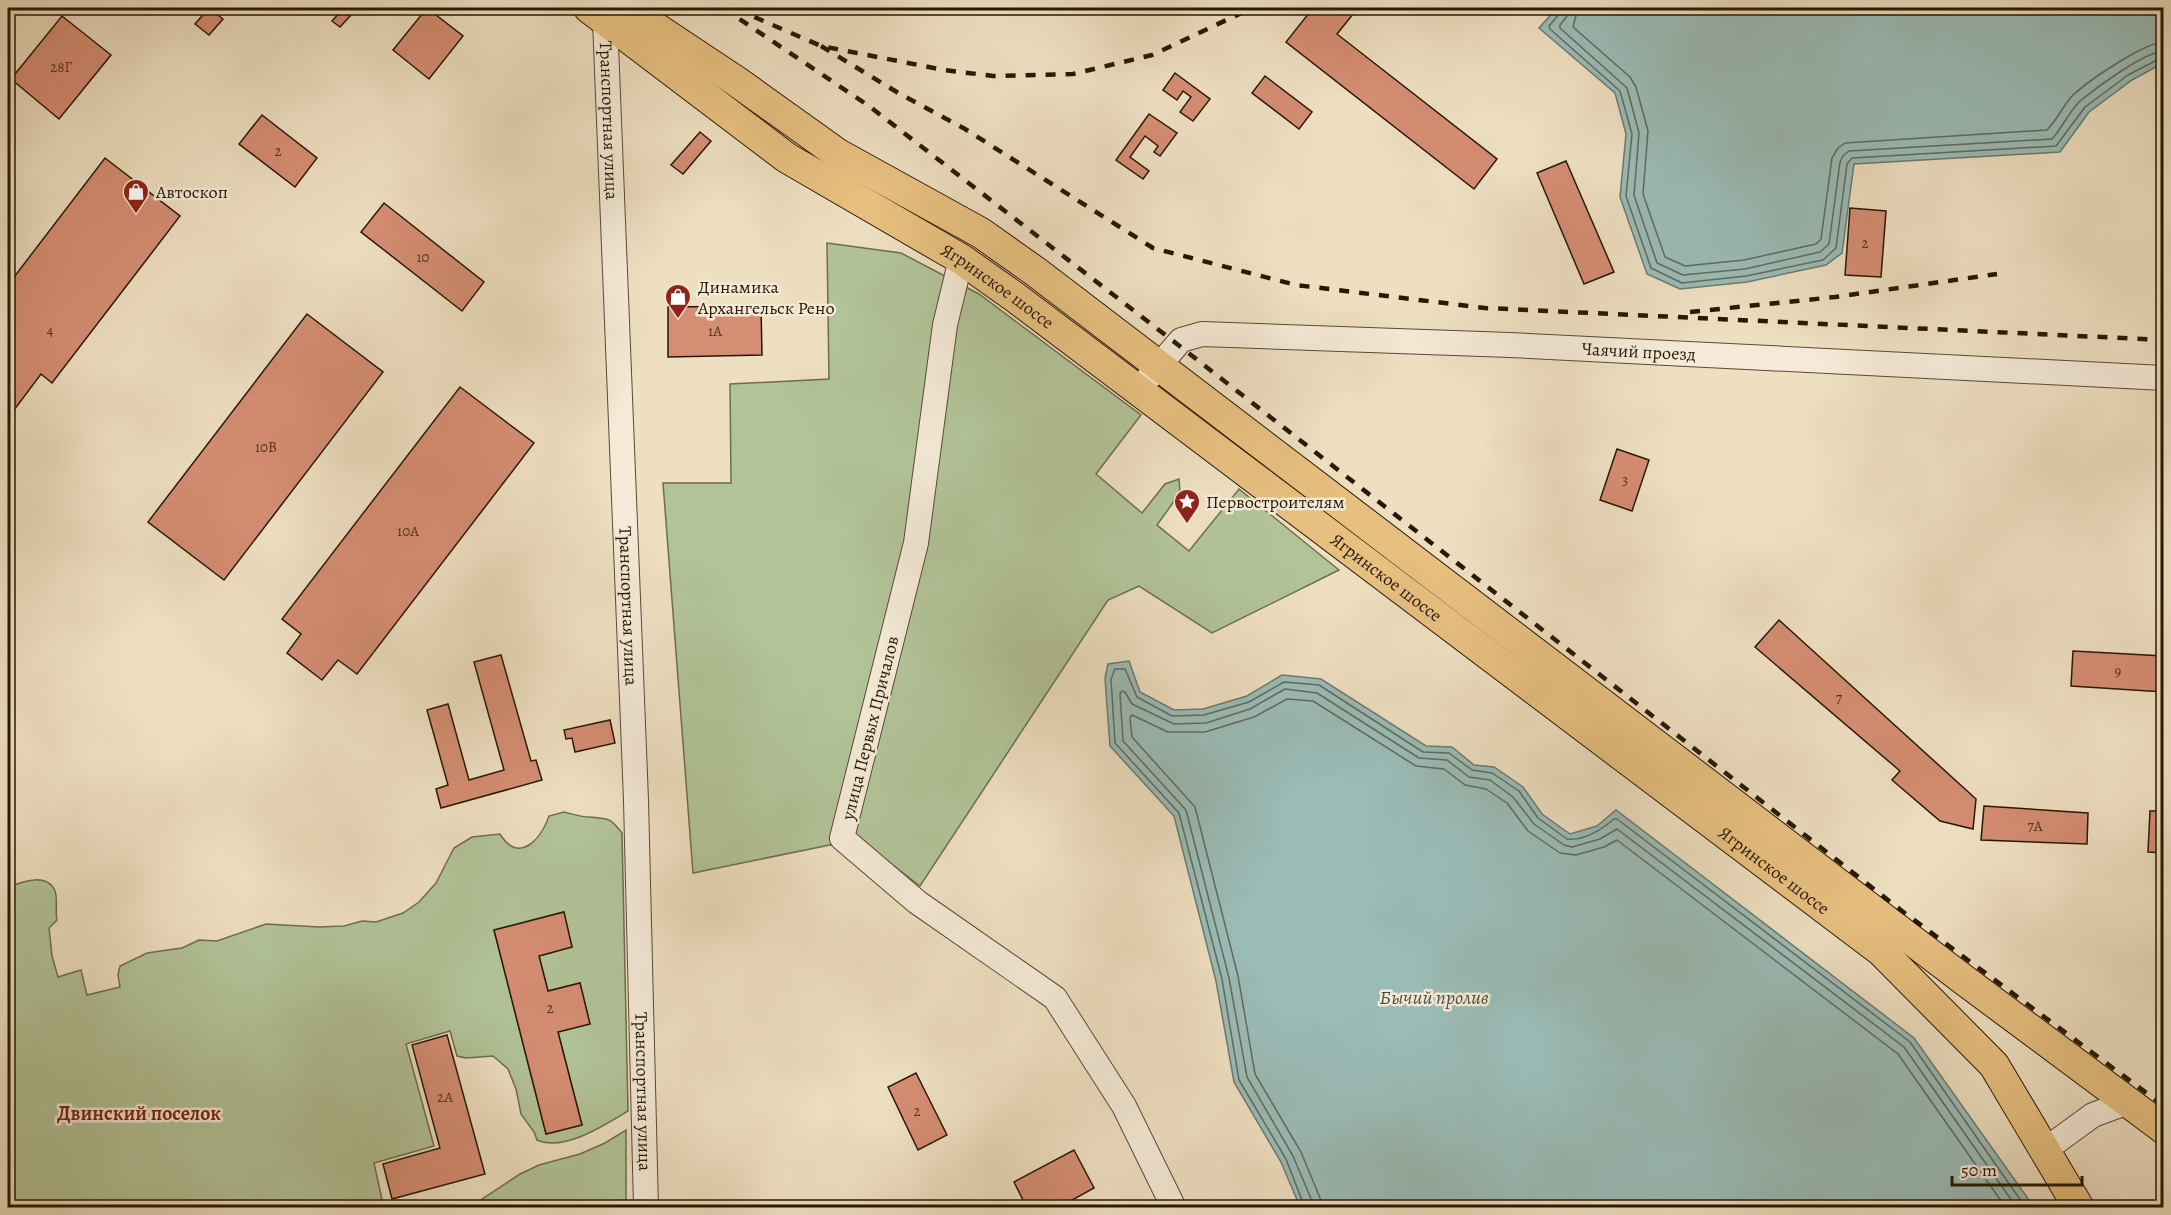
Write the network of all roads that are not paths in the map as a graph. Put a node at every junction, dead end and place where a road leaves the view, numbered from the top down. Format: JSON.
{"nodes":[{"id":1,"x":609,"y":11,"type":"edge"},
{"id":2,"x":961,"y":259,"type":"junction"},
{"id":3,"x":1158,"y":366,"type":"junction"},
{"id":4,"x":2163,"y":378,"type":"edge"},
{"id":5,"x":1138,"y":390,"type":"junction"},
{"id":6,"x":2128,"y":1102,"type":"junction"},
{"id":7,"x":2163,"y":1129,"type":"edge"},
{"id":8,"x":2046,"y":1150,"type":"junction"},
{"id":9,"x":646,"y":1208,"type":"edge"},
{"id":10,"x":1174,"y":1208,"type":"edge"},
{"id":11,"x":2079,"y":1208,"type":"edge"}],
"edges":[{"from":1,"to":2,"type":"main road","name":"Ягринское шоссе"},
{"from":1,"to":3,"type":"main road","name":"Ягринское шоссе"},
{"from":1,"to":9,"type":"street","name":"Транспортная улица"},
{"from":2,"to":5,"type":"main road","name":"Ягринское шоссе"},
{"from":2,"to":10,"type":"street","name":"улица Первых Причалов"},
{"from":3,"to":4,"type":"street","name":"Чаячий проезд"},
{"from":3,"to":5,"type":"street","name":"Чаячий проезд"},
{"from":3,"to":6,"type":"main road","name":"Ягринское шоссе"},
{"from":5,"to":8,"type":"main road","name":"Ягринское шоссе"},
{"from":6,"to":7,"type":"main road","name":"Ягринское шоссе"},
{"from":6,"to":8,"type":"street"},
{"from":8,"to":11,"type":"main road","name":"Ягринское шоссе"}]}
